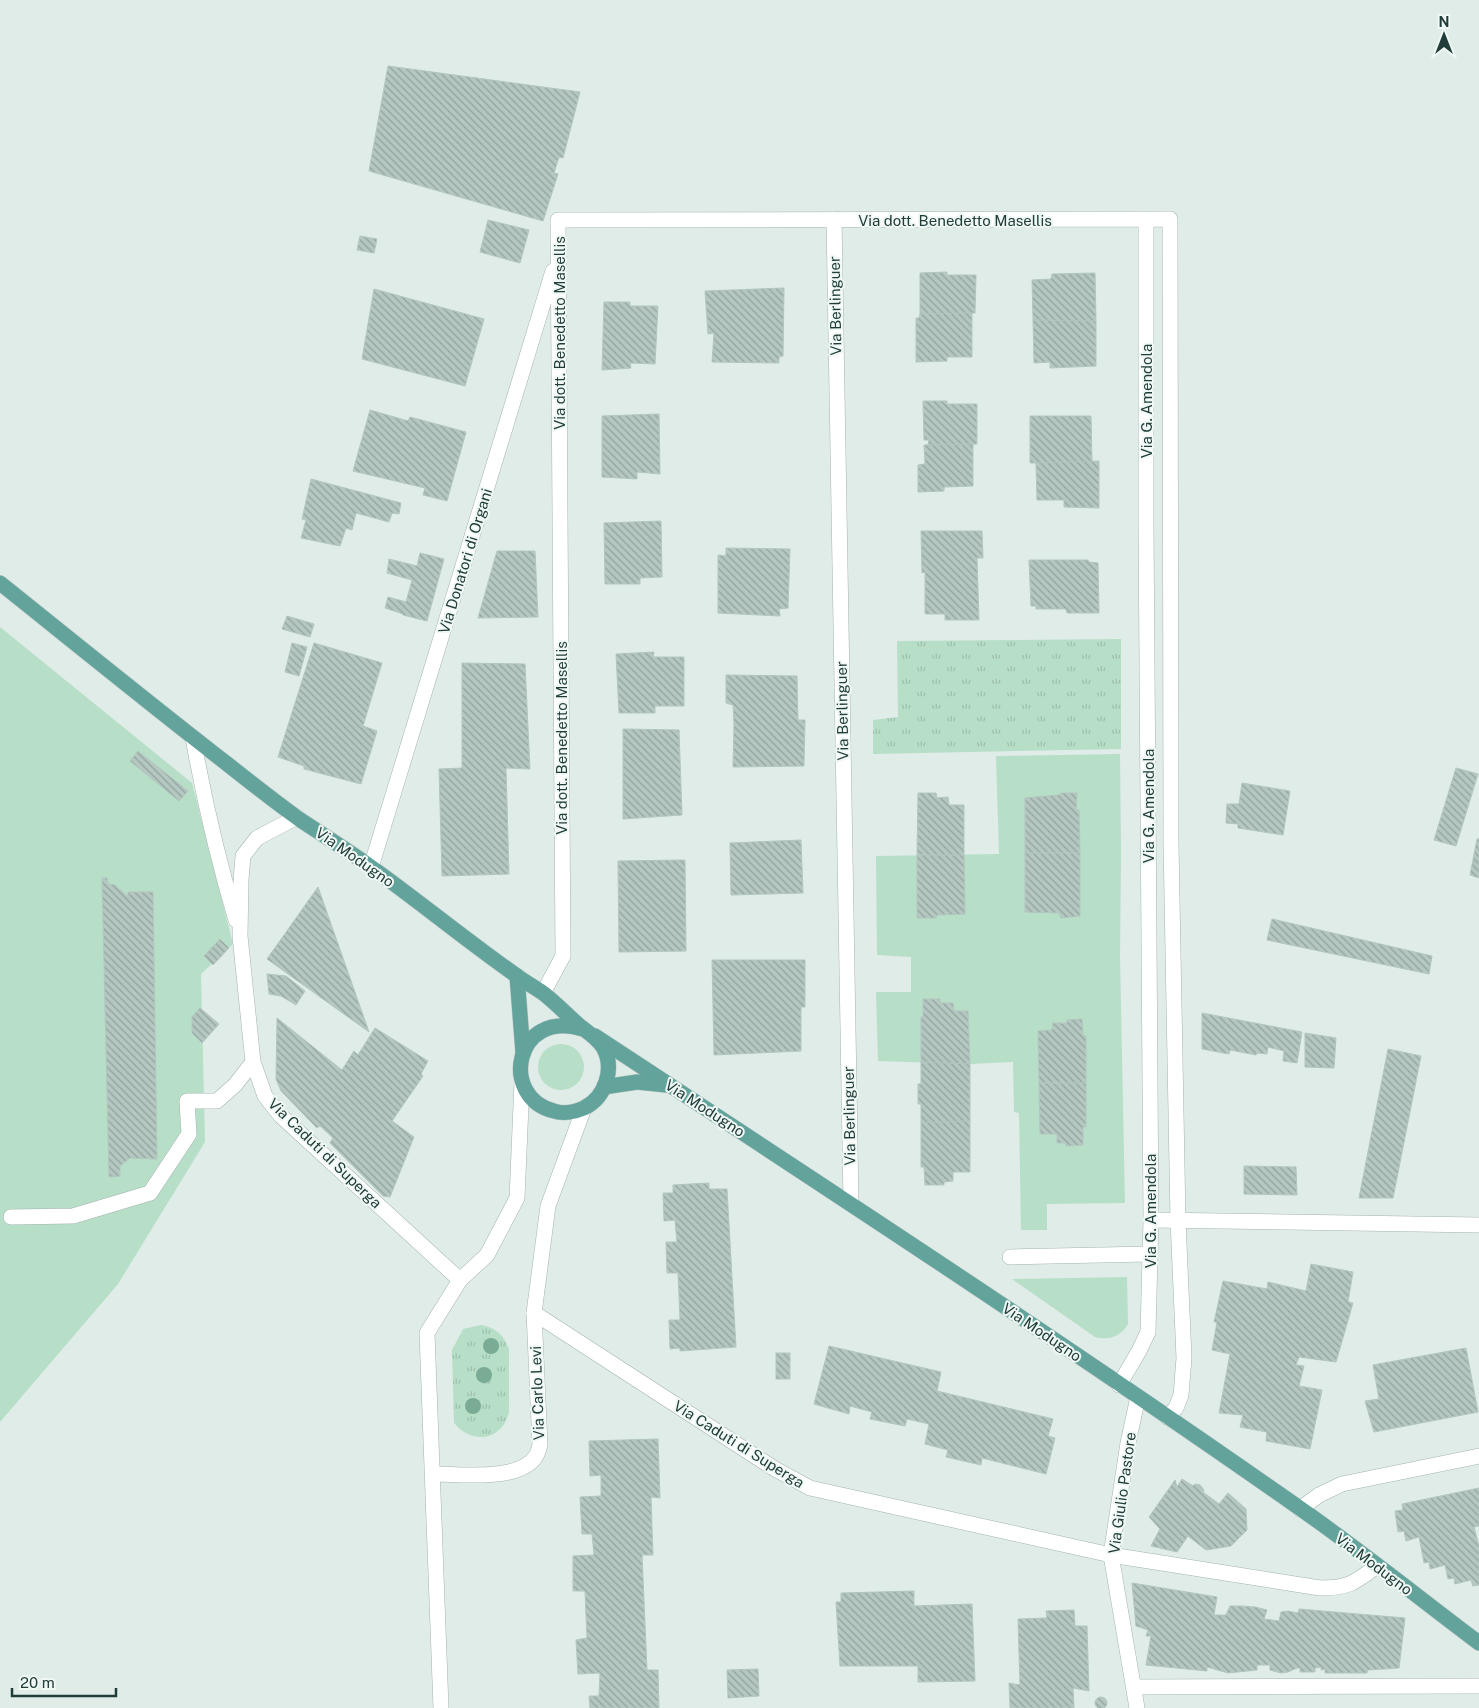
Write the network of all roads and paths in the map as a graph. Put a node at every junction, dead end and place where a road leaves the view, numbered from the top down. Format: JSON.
{"nodes":[{"id":1,"x":834,"y":219,"type":"junction"},
{"id":2,"x":1146,"y":220,"type":"junction"},
{"id":3,"x":558,"y":255,"type":"junction"},
{"id":4,"x":1146,"y":384,"type":"junction"},
{"id":5,"x":1171,"y":384,"type":"junction"},
{"id":6,"x":1146,"y":526,"type":"junction"},
{"id":7,"x":1172,"y":526,"type":"junction"},
{"id":8,"x":0,"y":583,"type":"edge"},
{"id":9,"x":193,"y":738,"type":"junction"},
{"id":10,"x":297,"y":818,"type":"junction"},
{"id":11,"x":1171,"y":844,"type":"junction"},
{"id":12,"x":1148,"y":845,"type":"junction"},
{"id":13,"x":371,"y":867,"type":"junction"},
{"id":14,"x":240,"y":936,"type":"junction"},
{"id":15,"x":517,"y":976,"type":"junction"},
{"id":16,"x":543,"y":994,"type":"junction"},
{"id":17,"x":589,"y":1033,"type":"junction"},
{"id":18,"x":523,"y":1052,"type":"junction"},
{"id":19,"x":253,"y":1062,"type":"junction"},
{"id":20,"x":522,"y":1082,"type":"junction"},
{"id":21,"x":670,"y":1086,"type":"junction"},
{"id":22,"x":604,"y":1087,"type":"junction"},
{"id":23,"x":584,"y":1108,"type":"junction"},
{"id":24,"x":851,"y":1203,"type":"junction"},
{"id":25,"x":11,"y":1217,"type":"dead end"},
{"id":26,"x":1151,"y":1220,"type":"junction"},
{"id":27,"x":1178,"y":1220,"type":"junction"},
{"id":28,"x":1479,"y":1225,"type":"edge"},
{"id":29,"x":1150,"y":1254,"type":"junction"},
{"id":30,"x":1010,"y":1257,"type":"dead end"},
{"id":31,"x":460,"y":1280,"type":"junction"},
{"id":32,"x":534,"y":1312,"type":"junction"},
{"id":33,"x":1119,"y":1385,"type":"junction"},
{"id":34,"x":1138,"y":1397,"type":"junction"},
{"id":35,"x":1167,"y":1417,"type":"junction"},
{"id":36,"x":1479,"y":1456,"type":"edge"},
{"id":37,"x":434,"y":1474,"type":"junction"},
{"id":38,"x":1300,"y":1509,"type":"junction"},
{"id":39,"x":1111,"y":1555,"type":"junction"},
{"id":40,"x":1377,"y":1566,"type":"junction"},
{"id":41,"x":1479,"y":1643,"type":"edge"},
{"id":42,"x":1479,"y":1686,"type":"edge"},
{"id":43,"x":1134,"y":1687,"type":"junction"},
{"id":44,"x":441,"y":1708,"type":"edge"},
{"id":45,"x":1137,"y":1708,"type":"edge"}],
"edges":[{"from":1,"to":2,"type":"street","name":"Via dott. Benedetto Masellis"},
{"from":1,"to":3,"type":"street","name":"Via dott. Benedetto Masellis"},
{"from":1,"to":24,"type":"street","name":"Via Berlinguer"},
{"from":2,"to":4,"type":"street","name":"Via G. Amendola"},
{"from":2,"to":5,"type":"street","name":"Via dott. Benedetto Masellis"},
{"from":3,"to":13,"type":"street","name":"Via Donatori di Organi"},
{"from":3,"to":16,"type":"street","name":"Via dott. Benedetto Masellis"},
{"from":4,"to":5,"type":"street"},
{"from":4,"to":6,"type":"street","name":"Via G. Amendola"},
{"from":5,"to":7,"type":"street"},
{"from":6,"to":7,"type":"street"},
{"from":6,"to":12,"type":"street","name":"Via G. Amendola"},
{"from":7,"to":11,"type":"street"},
{"from":8,"to":9,"type":"main road","name":"Via Modugno"},
{"from":9,"to":10,"type":"main road","name":"Via Modugno"},
{"from":9,"to":14,"type":"street","name":"Via Caduti di Superga"},
{"from":10,"to":13,"type":"main road","name":"Via Modugno"},
{"from":10,"to":14,"type":"street","name":"Via Caduti di Superga"},
{"from":11,"to":12,"type":"street"},
{"from":11,"to":27,"type":"street"},
{"from":12,"to":26,"type":"street","name":"Via G. Amendola"},
{"from":13,"to":15,"type":"main road","name":"Via Modugno"},
{"from":14,"to":19,"type":"street","name":"Via Caduti di Superga"},
{"from":15,"to":16,"type":"main road","name":"Via Modugno"},
{"from":15,"to":18,"type":"main road"},
{"from":16,"to":17,"type":"main road","name":"Via Modugno"},
{"from":17,"to":18,"type":"main road"},
{"from":17,"to":21,"type":"main road","name":"Via Modugno"},
{"from":17,"to":22,"type":"main road"},
{"from":18,"to":20,"type":"main road"},
{"from":19,"to":25,"type":"street"},
{"from":19,"to":31,"type":"street","name":"Via Caduti di Superga"},
{"from":20,"to":23,"type":"main road"},
{"from":20,"to":31,"type":"street"},
{"from":21,"to":22,"type":"main road"},
{"from":21,"to":24,"type":"main road","name":"Via Modugno"},
{"from":22,"to":23,"type":"main road"},
{"from":23,"to":32,"type":"street","name":"Via Carlo Levi"},
{"from":24,"to":33,"type":"main road","name":"Via Modugno"},
{"from":26,"to":27,"type":"street"},
{"from":26,"to":29,"type":"street","name":"Via G. Amendola"},
{"from":27,"to":28,"type":"street"},
{"from":27,"to":35,"type":"street"},
{"from":29,"to":30,"type":"street"},
{"from":29,"to":33,"type":"street","name":"Via G. Amendola"},
{"from":31,"to":37,"type":"street"},
{"from":32,"to":37,"type":"street","name":"Via Carlo Levi"},
{"from":32,"to":39,"type":"street","name":"Via Caduti di Superga"},
{"from":33,"to":34,"type":"main road","name":"Via Modugno"},
{"from":34,"to":35,"type":"main road","name":"Via Modugno"},
{"from":34,"to":39,"type":"street","name":"Via Giulio Pastore"},
{"from":35,"to":38,"type":"main road","name":"Via Modugno"},
{"from":36,"to":38,"type":"street"},
{"from":37,"to":44,"type":"street"},
{"from":38,"to":40,"type":"main road","name":"Via Modugno"},
{"from":39,"to":40,"type":"street","name":"Via Caduti di Superga"},
{"from":39,"to":43,"type":"street","name":"Via Giulio Pastore"},
{"from":40,"to":41,"type":"main road","name":"Via Modugno"},
{"from":42,"to":43,"type":"street"},
{"from":43,"to":45,"type":"street","name":"Via Giulio Pastore"}]}
